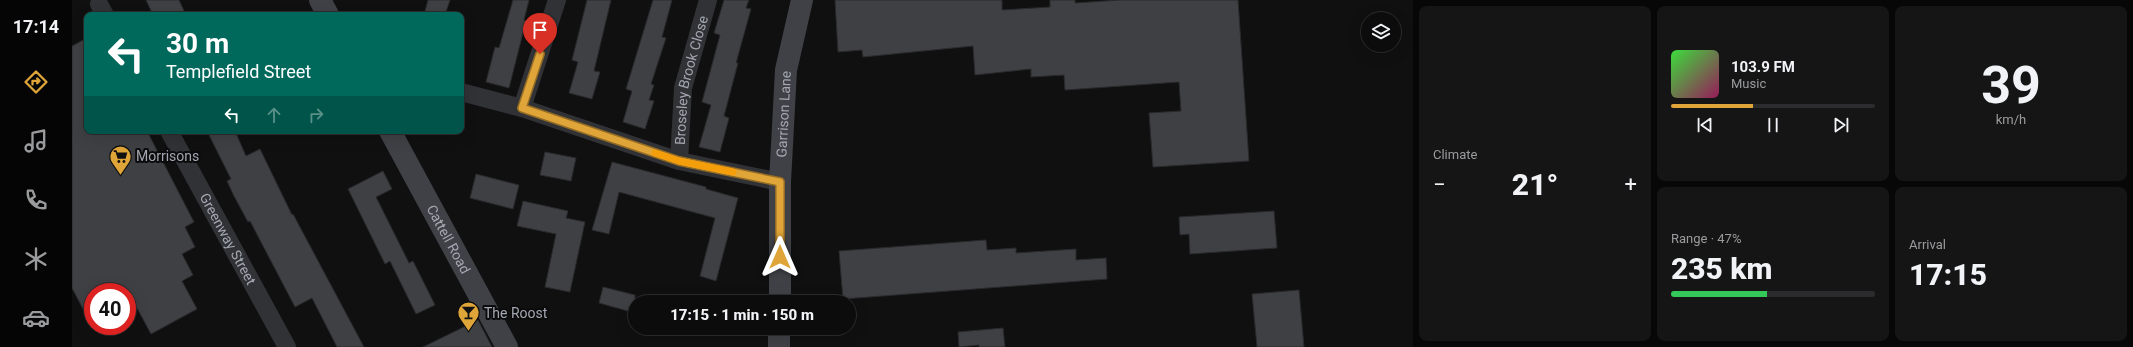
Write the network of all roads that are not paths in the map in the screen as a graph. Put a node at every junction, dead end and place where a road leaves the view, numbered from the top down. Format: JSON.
{"nodes":[{"id":1,"x":320,"y":0,"type":"edge"},
{"id":2,"x":557,"y":0,"type":"edge"},
{"id":3,"x":708,"y":0,"type":"edge"},
{"id":4,"x":802,"y":0,"type":"edge"},
{"id":5,"x":326,"y":12,"type":"edge"},
{"id":6,"x":464,"y":93,"type":"edge"},
{"id":7,"x":522,"y":108,"type":"junction"},
{"id":8,"x":170,"y":134,"type":"edge"},
{"id":9,"x":392,"y":134,"type":"edge"},
{"id":10,"x":679,"y":161,"type":"junction"},
{"id":11,"x":780,"y":182,"type":"junction"},
{"id":12,"x":780,"y":295,"type":"edge"},
{"id":13,"x":779,"y":335,"type":"edge"},
{"id":14,"x":287,"y":347,"type":"edge"},
{"id":15,"x":507,"y":347,"type":"edge"},
{"id":16,"x":778,"y":347,"type":"edge"}],
"edges":[{"from":1,"to":5,"type":"street"},
{"from":2,"to":7,"type":"street"},
{"from":3,"to":10,"type":"street","name":"Broseley Brook Close"},
{"from":4,"to":11,"type":"street","name":"Garrison Lane"},
{"from":6,"to":7,"type":"street"},
{"from":7,"to":10,"type":"street"},
{"from":8,"to":14,"type":"street","name":"Greenway Street"},
{"from":9,"to":15,"type":"street","name":"Cattell Road"},
{"from":10,"to":11,"type":"street"},
{"from":11,"to":12,"type":"street","name":"Garrison Lane"},
{"from":13,"to":16,"type":"street"}]}
